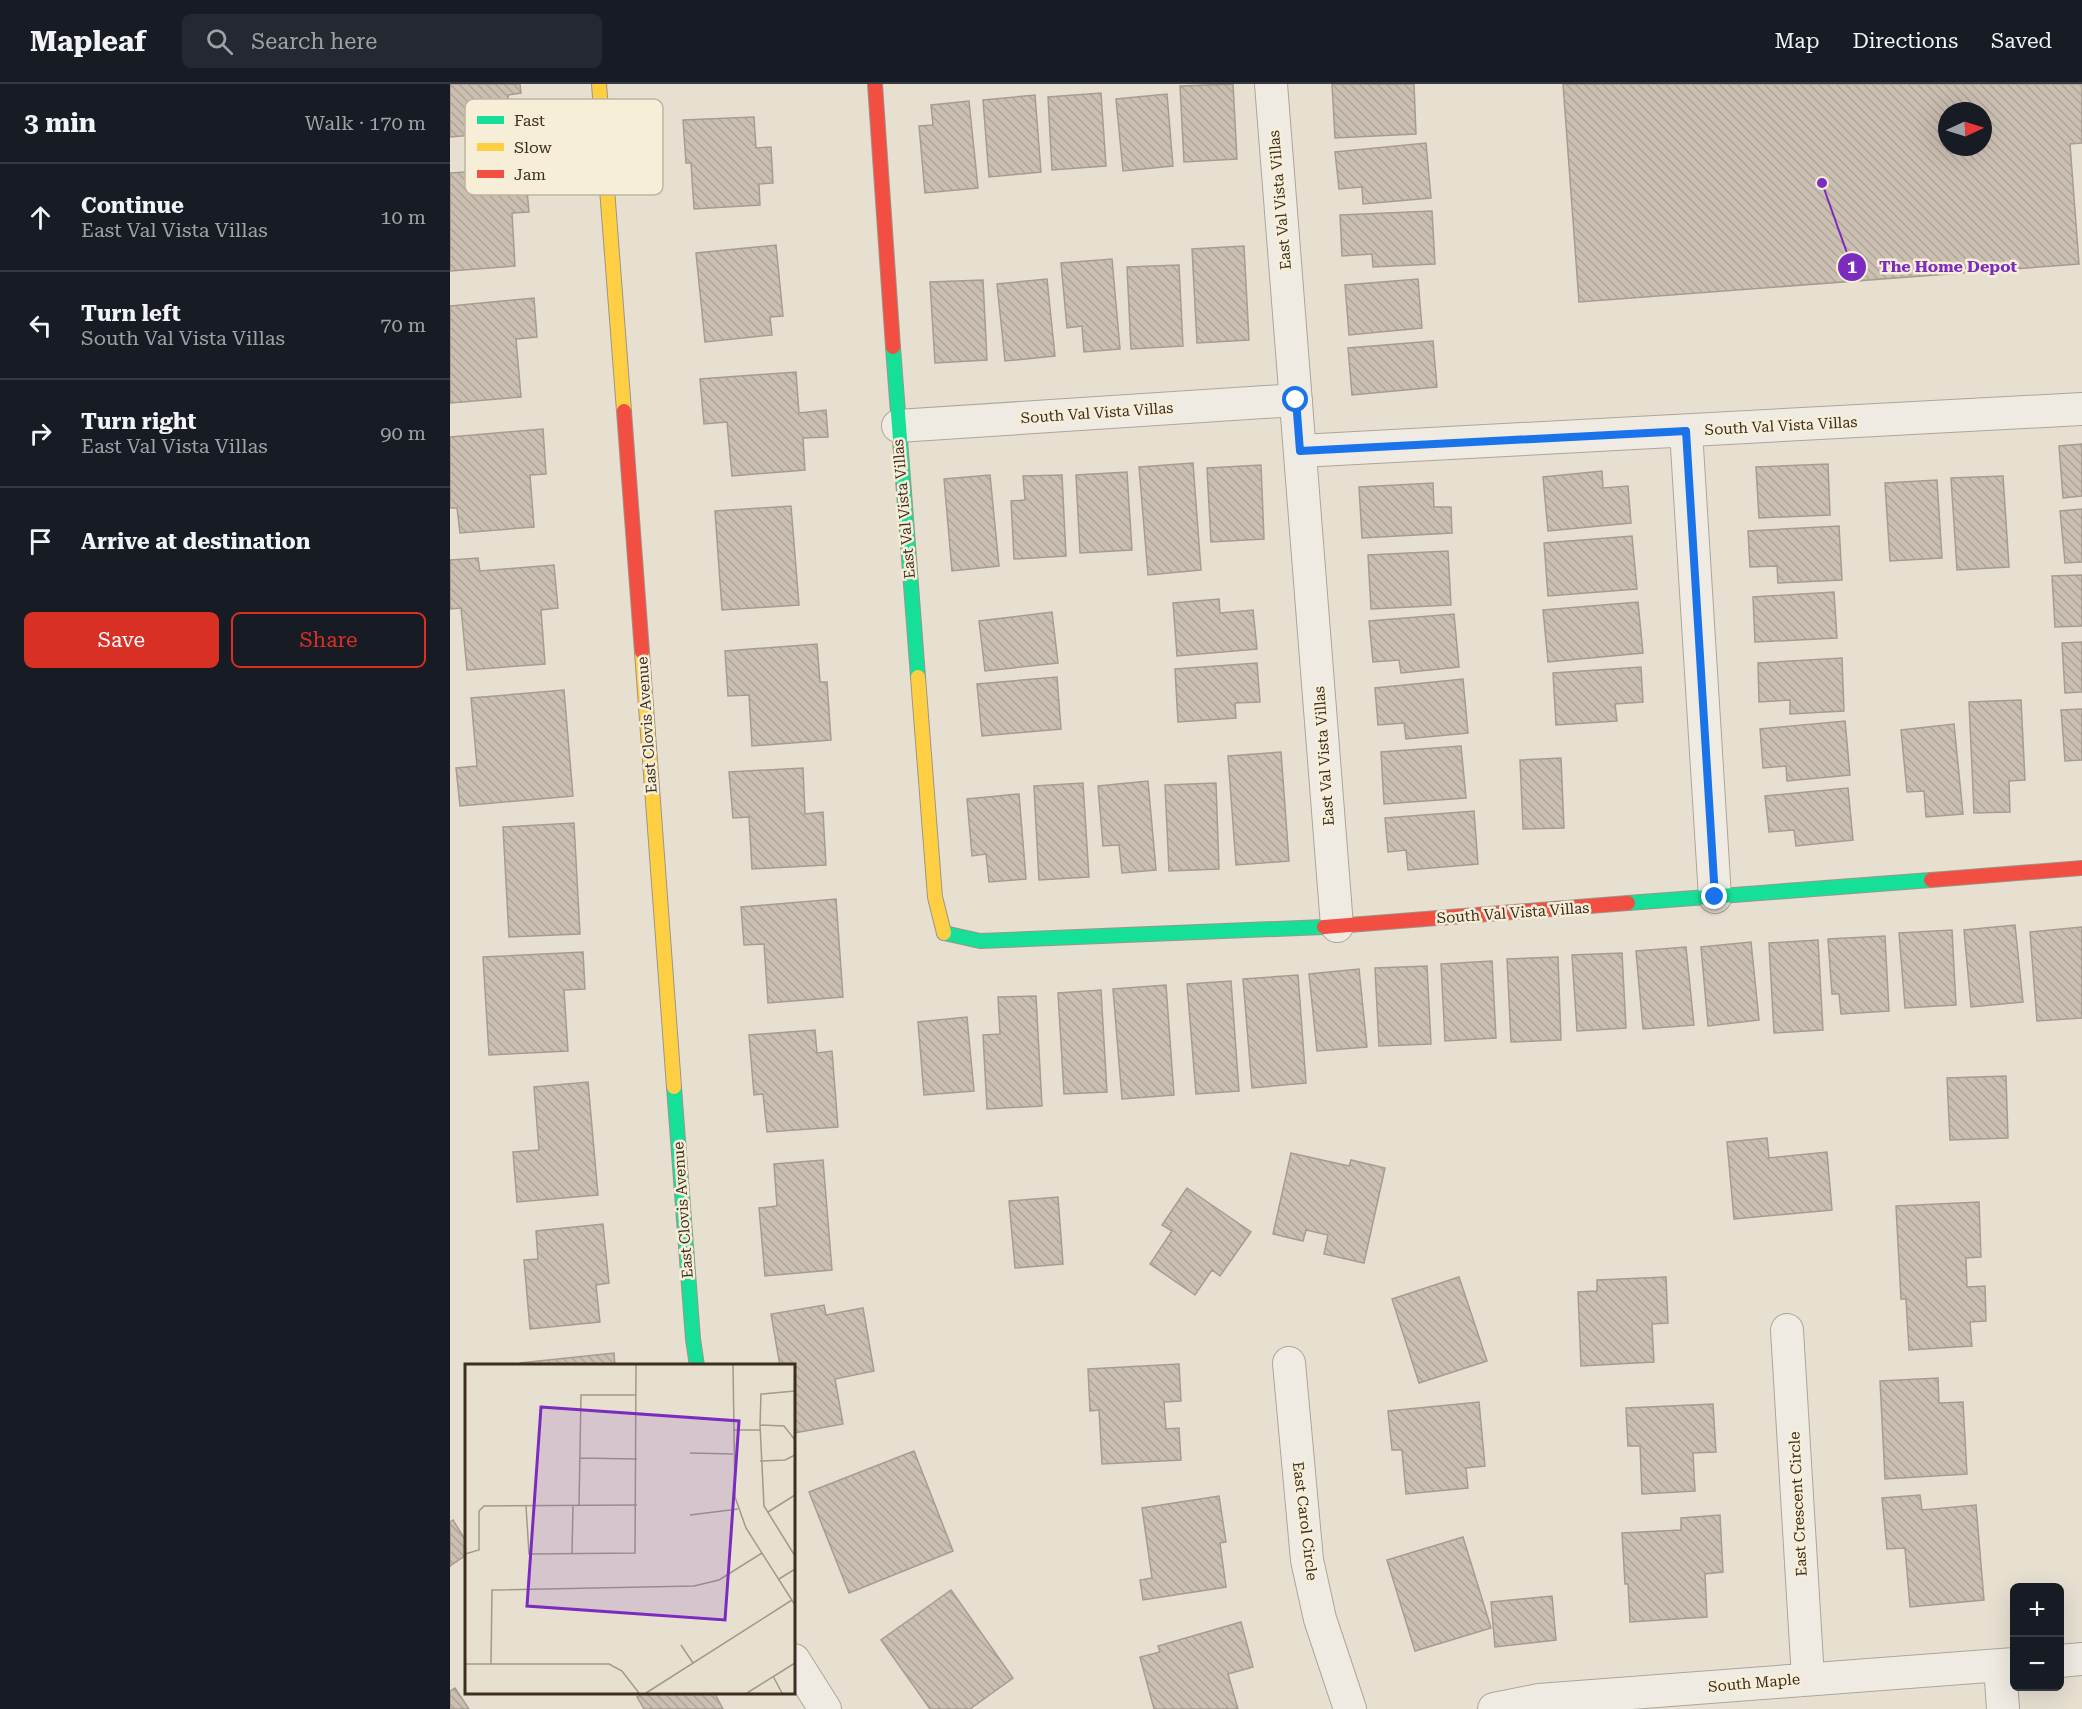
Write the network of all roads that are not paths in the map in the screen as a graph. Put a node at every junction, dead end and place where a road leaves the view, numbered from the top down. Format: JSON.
{"nodes":[{"id":1,"x":599,"y":84,"type":"edge"},
{"id":2,"x":875,"y":84,"type":"edge"},
{"id":3,"x":1271,"y":84,"type":"edge"},
{"id":4,"x":600,"y":99,"type":"edge"},
{"id":5,"x":607,"y":195,"type":"edge"},
{"id":6,"x":1296,"y":400,"type":"junction"},
{"id":7,"x":2082,"y":409,"type":"edge"},
{"id":8,"x":898,"y":426,"type":"junction"},
{"id":9,"x":1686,"y":431,"type":"junction"},
{"id":10,"x":1300,"y":451,"type":"junction"},
{"id":11,"x":2082,"y":868,"type":"edge"},
{"id":12,"x":1715,"y":897,"type":"junction"},
{"id":13,"x":1337,"y":926,"type":"junction"},
{"id":14,"x":944,"y":933,"type":"joint"},
{"id":15,"x":1787,"y":1330,"type":"dead end"},
{"id":16,"x":1289,"y":1363,"type":"dead end"},
{"id":17,"x":697,"y":1364,"type":"edge"},
{"id":18,"x":2082,"y":1659,"type":"edge"},
{"id":19,"x":2064,"y":1661,"type":"edge"},
{"id":20,"x":795,"y":1662,"type":"edge"},
{"id":21,"x":2007,"y":1665,"type":"edge"},
{"id":22,"x":1808,"y":1679,"type":"junction"},
{"id":23,"x":825,"y":1709,"type":"edge"},
{"id":24,"x":1350,"y":1709,"type":"edge"},
{"id":25,"x":1494,"y":1709,"type":"edge"},
{"id":26,"x":2003,"y":1709,"type":"edge"}],
"edges":[{"from":1,"to":4,"type":"street","name":"East Clovis Avenue"},
{"from":2,"to":8,"type":"street","name":"East Val Vista Villas"},
{"from":3,"to":6,"type":"street","name":"East Val Vista Villas"},
{"from":5,"to":17,"type":"street","name":"East Clovis Avenue"},
{"from":6,"to":8,"type":"street","name":"South Val Vista Villas"},
{"from":6,"to":10,"type":"street","name":"East Val Vista Villas"},
{"from":7,"to":9,"type":"street","name":"South Val Vista Villas"},
{"from":8,"to":14,"type":"street","name":"East Val Vista Villas"},
{"from":9,"to":10,"type":"street","name":"South Val Vista Villas"},
{"from":9,"to":12,"type":"street"},
{"from":10,"to":13,"type":"street","name":"East Val Vista Villas"},
{"from":11,"to":12,"type":"street","name":"South Val Vista Villas"},
{"from":12,"to":13,"type":"street","name":"South Val Vista Villas"},
{"from":13,"to":14,"type":"street","name":"South Val Vista Villas"},
{"from":15,"to":22,"type":"street","name":"East Crescent Circle"},
{"from":16,"to":24,"type":"street","name":"East Carol Circle"},
{"from":18,"to":19,"type":"street"},
{"from":20,"to":23,"type":"street"},
{"from":21,"to":22,"type":"street","name":"South Maple"},
{"from":21,"to":26,"type":"street"},
{"from":22,"to":25,"type":"street","name":"South Maple"}]}
